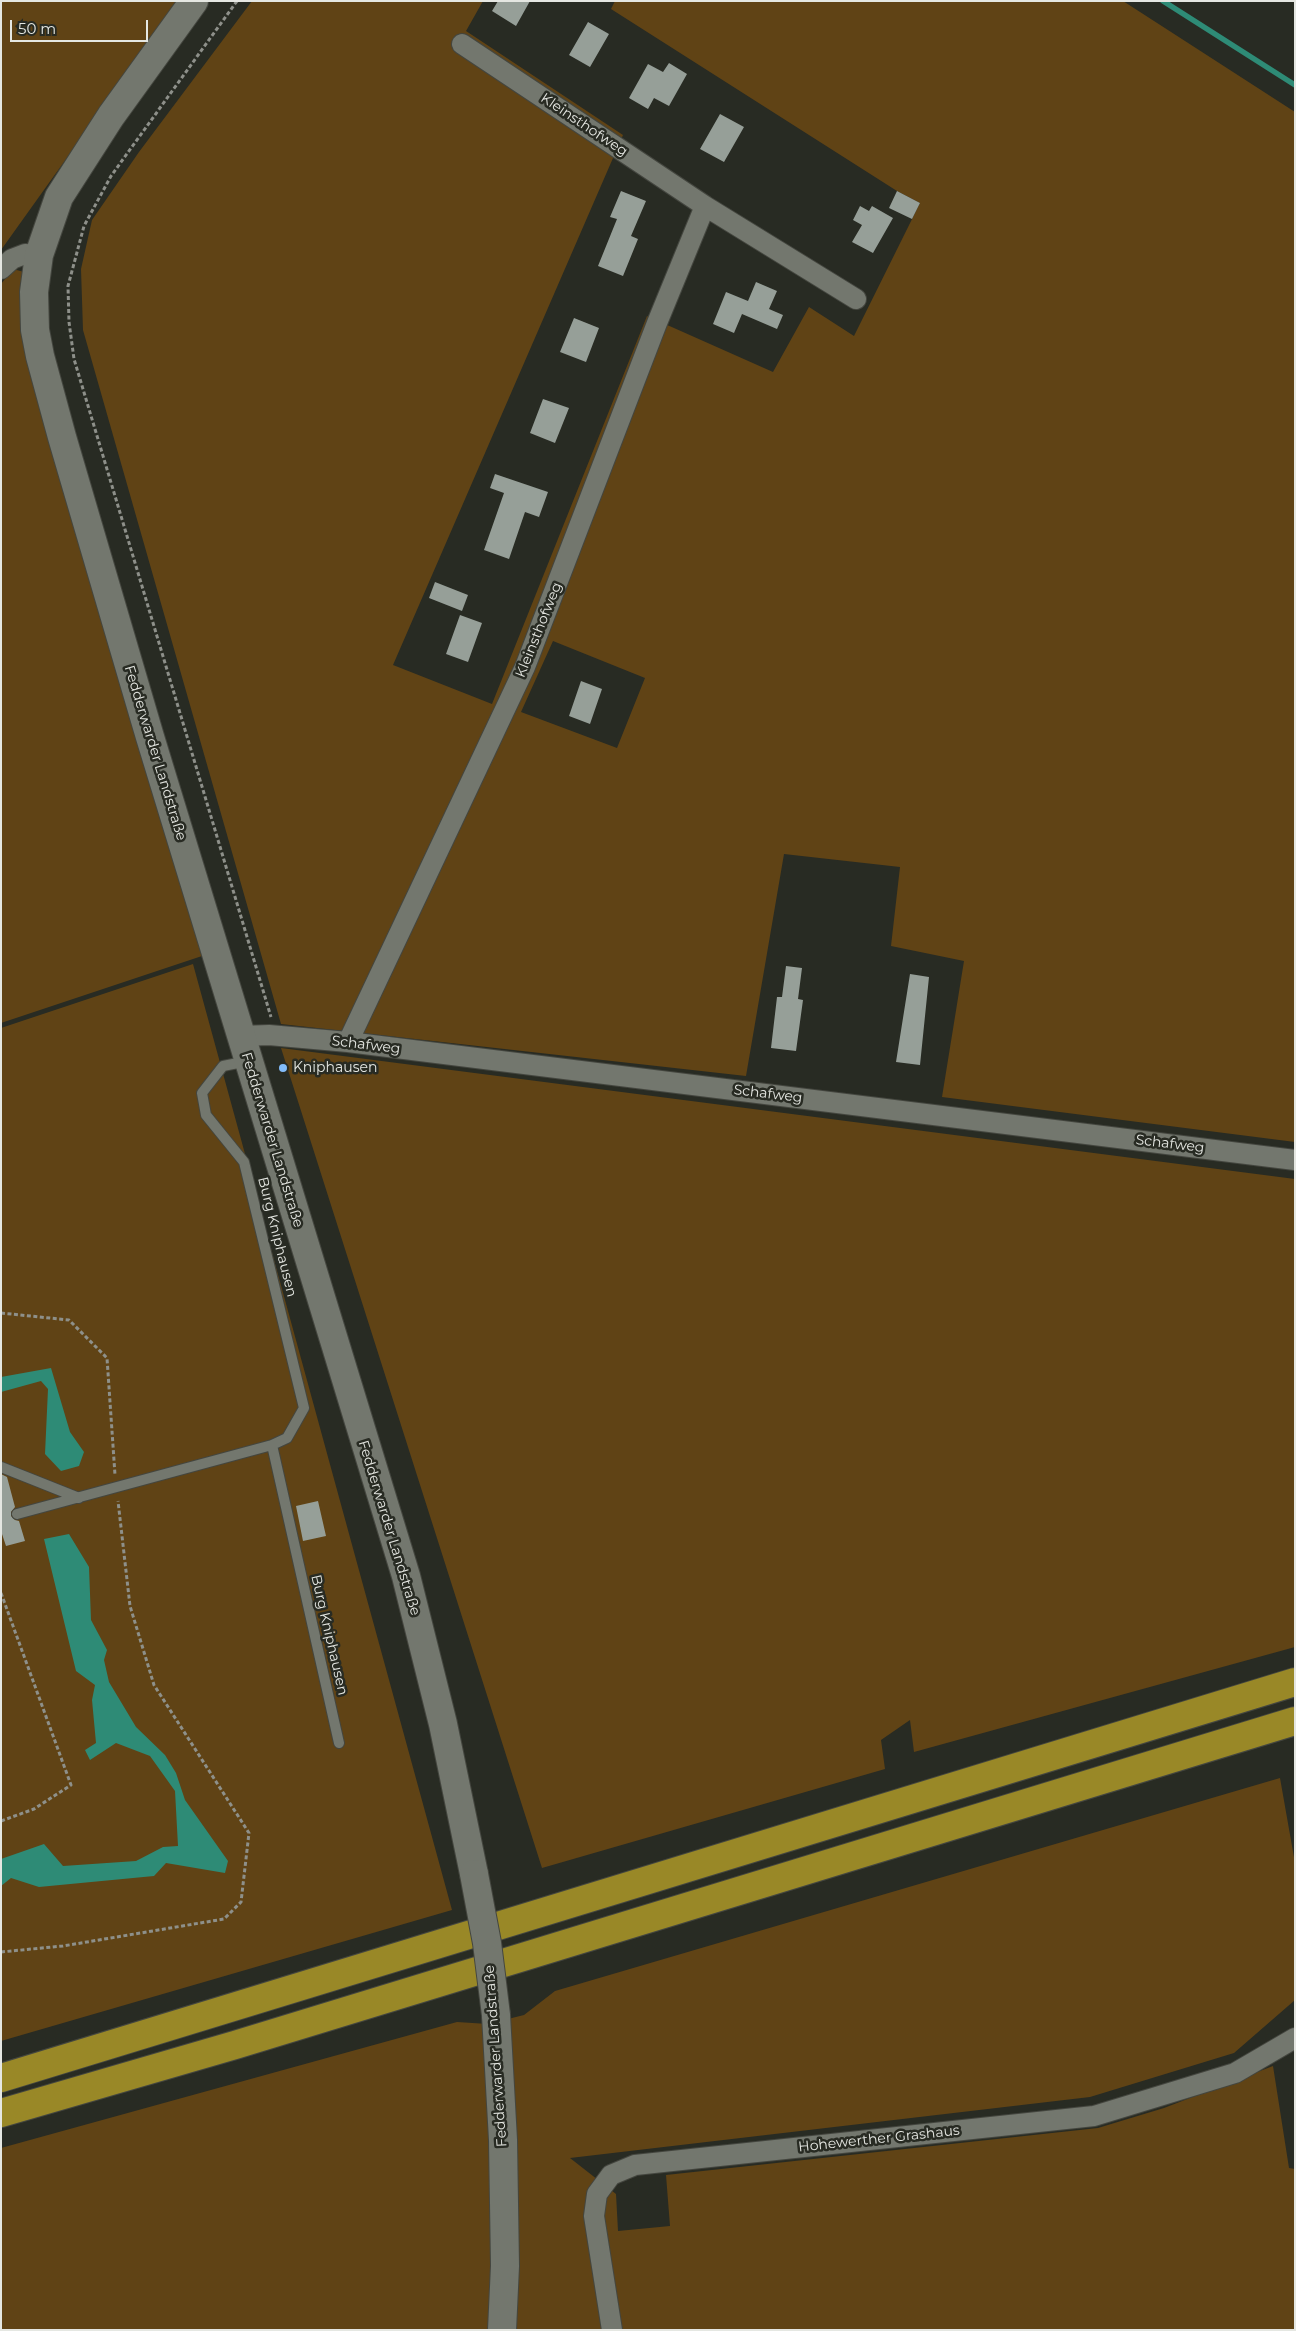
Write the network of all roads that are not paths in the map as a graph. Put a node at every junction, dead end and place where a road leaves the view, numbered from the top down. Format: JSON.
{"nodes":[{"id":1,"x":194,"y":1,"type":"edge"},
{"id":2,"x":462,"y":44,"type":"dead end"},
{"id":3,"x":705,"y":206,"type":"junction"},
{"id":4,"x":39,"y":255,"type":"junction"},
{"id":5,"x":1,"y":269,"type":"edge"},
{"id":6,"x":856,"y":299,"type":"dead end"},
{"id":7,"x":348,"y":1042,"type":"junction"},
{"id":8,"x":244,"y":1049,"type":"junction"},
{"id":9,"x":1295,"y":1160,"type":"edge"},
{"id":10,"x":272,"y":1445,"type":"junction"},
{"id":11,"x":1,"y":1467,"type":"edge"},
{"id":12,"x":79,"y":1498,"type":"junction"},
{"id":13,"x":17,"y":1514,"type":"dead end"},
{"id":14,"x":1295,"y":1682,"type":"edge"},
{"id":15,"x":1295,"y":1721,"type":"edge"},
{"id":16,"x":339,"y":1743,"type":"dead end"},
{"id":17,"x":1295,"y":2038,"type":"edge"},
{"id":18,"x":1,"y":2078,"type":"edge"},
{"id":19,"x":1,"y":2113,"type":"edge"},
{"id":20,"x":502,"y":2330,"type":"edge"},
{"id":21,"x":612,"y":2330,"type":"edge"}],
"edges":[{"from":1,"to":4,"type":"street","name":"Fedderwarder Landstraße"},
{"from":2,"to":3,"type":"street","name":"Kleinsthofweg"},
{"from":3,"to":6,"type":"street","name":"Kleinsthofweg"},
{"from":3,"to":7,"type":"street","name":"Kleinsthofweg"},
{"from":4,"to":5,"type":"street"},
{"from":4,"to":8,"type":"street","name":"Fedderwarder Landstraße"},
{"from":7,"to":8,"type":"street","name":"Schafweg"},
{"from":7,"to":9,"type":"street","name":"Schafweg"},
{"from":8,"to":10,"type":"lane","name":"Burg Kniphausen"},
{"from":8,"to":20,"type":"street","name":"Fedderwarder Landstraße","bridge":true},
{"from":10,"to":12,"type":"lane","name":"Burg Kniphausen"},
{"from":10,"to":16,"type":"lane","name":"Burg Kniphausen"},
{"from":11,"to":12,"type":"lane"},
{"from":12,"to":13,"type":"lane","name":"Burg Kniphausen"},
{"from":14,"to":18,"type":"highway"},
{"from":15,"to":19,"type":"highway"},
{"from":17,"to":21,"type":"street","name":"Hohewerther Grashaus"}]}
